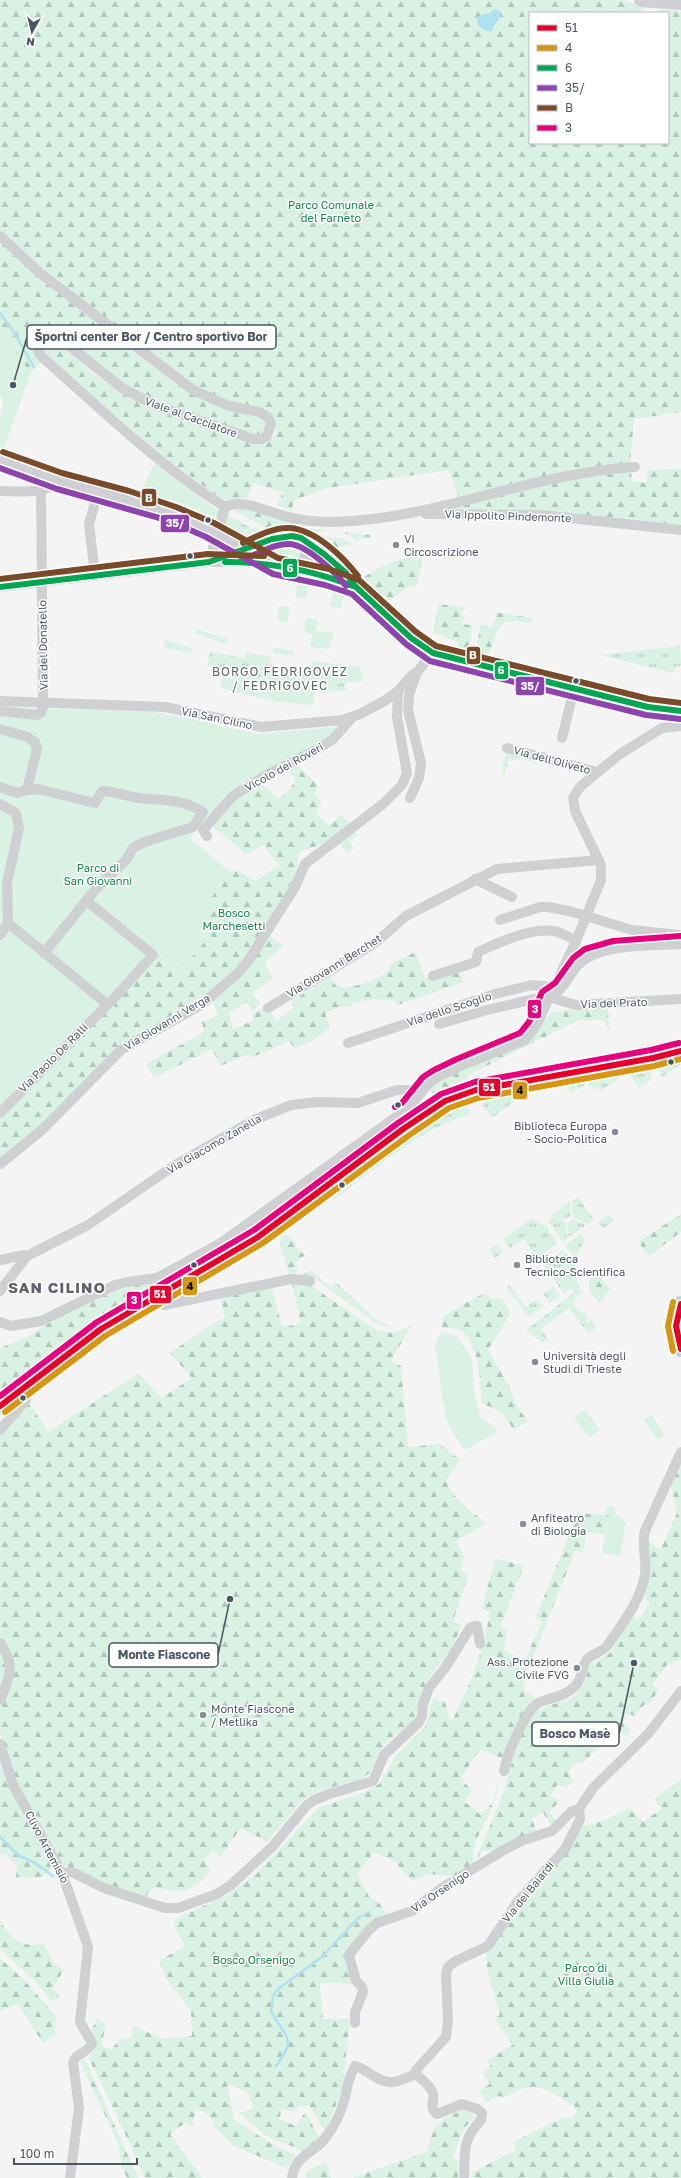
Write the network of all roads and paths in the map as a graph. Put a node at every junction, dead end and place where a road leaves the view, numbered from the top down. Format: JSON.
{"nodes":[{"id":1,"x":644,"y":0,"type":"edge"},
{"id":2,"x":681,"y":3,"type":"edge"},
{"id":3,"x":0,"y":236,"type":"edge"},
{"id":4,"x":0,"y":460,"type":"edge"},
{"id":5,"x":634,"y":467,"type":"dead end"},
{"id":6,"x":60,"y":481,"type":"junction"},
{"id":7,"x":0,"y":491,"type":"edge"},
{"id":8,"x":41,"y":491,"type":"junction"},
{"id":9,"x":98,"y":492,"type":"junction"},
{"id":10,"x":225,"y":507,"type":"junction"},
{"id":11,"x":406,"y":514,"type":"junction"},
{"id":12,"x":681,"y":530,"type":"edge"},
{"id":13,"x":217,"y":534,"type":"junction"},
{"id":14,"x":272,"y":539,"type":"junction"},
{"id":15,"x":308,"y":543,"type":"junction"},
{"id":16,"x":246,"y":550,"type":"junction"},
{"id":17,"x":324,"y":554,"type":"junction"},
{"id":18,"x":208,"y":562,"type":"junction"},
{"id":19,"x":275,"y":566,"type":"junction"},
{"id":20,"x":295,"y":570,"type":"junction"},
{"id":21,"x":316,"y":574,"type":"junction"},
{"id":22,"x":94,"y":575,"type":"junction"},
{"id":23,"x":42,"y":582,"type":"junction"},
{"id":24,"x":0,"y":586,"type":"edge"},
{"id":25,"x":356,"y":587,"type":"junction"},
{"id":26,"x":433,"y":653,"type":"junction"},
{"id":27,"x":417,"y":672,"type":"junction"},
{"id":28,"x":574,"y":689,"type":"junction"},
{"id":29,"x":398,"y":691,"type":"junction"},
{"id":30,"x":0,"y":701,"type":"edge"},
{"id":31,"x":44,"y":702,"type":"junction"},
{"id":32,"x":0,"y":711,"type":"edge"},
{"id":33,"x":681,"y":711,"type":"edge"},
{"id":34,"x":354,"y":716,"type":"junction"},
{"id":35,"x":681,"y":726,"type":"edge"},
{"id":36,"x":0,"y":729,"type":"edge"},
{"id":37,"x":562,"y":738,"type":"dead end"},
{"id":38,"x":507,"y":748,"type":"dead end"},
{"id":39,"x":597,"y":772,"type":"junction"},
{"id":40,"x":0,"y":787,"type":"edge"},
{"id":41,"x":27,"y":790,"type":"junction"},
{"id":42,"x":410,"y":798,"type":"dead end"},
{"id":43,"x":0,"y":804,"type":"edge"},
{"id":44,"x":207,"y":836,"type":"dead end"},
{"id":45,"x":12,"y":855,"type":"junction"},
{"id":46,"x":599,"y":860,"type":"junction"},
{"id":47,"x":0,"y":870,"type":"edge"},
{"id":48,"x":475,"y":879,"type":"junction"},
{"id":49,"x":0,"y":881,"type":"edge"},
{"id":50,"x":8,"y":896,"type":"junction"},
{"id":51,"x":512,"y":897,"type":"dead end"},
{"id":52,"x":88,"y":901,"type":"junction"},
{"id":53,"x":587,"y":916,"type":"junction"},
{"id":54,"x":500,"y":920,"type":"dead end"},
{"id":55,"x":8,"y":923,"type":"junction"},
{"id":56,"x":0,"y":935,"type":"edge"},
{"id":57,"x":680,"y":940,"type":"edge"},
{"id":58,"x":576,"y":941,"type":"junction"},
{"id":59,"x":44,"y":953,"type":"junction"},
{"id":60,"x":433,"y":976,"type":"dead end"},
{"id":61,"x":551,"y":992,"type":"junction"},
{"id":62,"x":681,"y":999,"type":"edge"},
{"id":63,"x":107,"y":1004,"type":"junction"},
{"id":64,"x":268,"y":1008,"type":"dead end"},
{"id":65,"x":440,"y":1024,"type":"dead end"},
{"id":66,"x":348,"y":1043,"type":"dead end"},
{"id":67,"x":681,"y":1051,"type":"edge"},
{"id":68,"x":420,"y":1093,"type":"junction"},
{"id":69,"x":0,"y":1113,"type":"edge"},
{"id":70,"x":0,"y":1164,"type":"edge"},
{"id":71,"x":254,"y":1231,"type":"junction"},
{"id":72,"x":224,"y":1249,"type":"junction"},
{"id":73,"x":27,"y":1256,"type":"junction"},
{"id":74,"x":1,"y":1260,"type":"dead end"},
{"id":75,"x":310,"y":1281,"type":"dead end"},
{"id":76,"x":0,"y":1291,"type":"edge"},
{"id":77,"x":155,"y":1296,"type":"junction"},
{"id":78,"x":680,"y":1313,"type":"edge"},
{"id":79,"x":1,"y":1321,"type":"edge"},
{"id":80,"x":681,"y":1349,"type":"edge"},
{"id":81,"x":22,"y":1389,"type":"junction"},
{"id":82,"x":0,"y":1406,"type":"edge"},
{"id":83,"x":0,"y":1430,"type":"edge"},
{"id":84,"x":681,"y":1452,"type":"edge"},
{"id":85,"x":0,"y":1643,"type":"edge"},
{"id":86,"x":480,"y":1644,"type":"dead end"},
{"id":87,"x":681,"y":1691,"type":"edge"},
{"id":88,"x":0,"y":1700,"type":"edge"},
{"id":89,"x":0,"y":1744,"type":"edge"},
{"id":90,"x":504,"y":1771,"type":"dead end"},
{"id":91,"x":579,"y":1809,"type":"junction"},
{"id":92,"x":62,"y":1873,"type":"junction"},
{"id":93,"x":355,"y":2023,"type":"dead end"},
{"id":94,"x":416,"y":2074,"type":"junction"},
{"id":95,"x":70,"y":2178,"type":"edge"},
{"id":96,"x":292,"y":2178,"type":"edge"},
{"id":97,"x":464,"y":2178,"type":"edge"}],
"edges":[{"from":1,"to":2,"type":"street"},
{"from":3,"to":10,"type":"street","name":"Viale al Cacciatore"},
{"from":4,"to":6,"type":"street"},
{"from":5,"to":11,"type":"street","name":"Via Ippolito Pindemonte"},
{"from":6,"to":8,"type":"street"},
{"from":6,"to":9,"type":"street"},
{"from":7,"to":8,"type":"street"},
{"from":8,"to":23,"type":"street","name":"Via del Donatello"},
{"from":9,"to":13,"type":"street"},
{"from":9,"to":22,"type":"street"},
{"from":10,"to":11,"type":"street","name":"Via Ippolito Pindemonte"},
{"from":10,"to":13,"type":"street"},
{"from":11,"to":12,"type":"street","name":"Via Ippolito Pindemonte"},
{"from":13,"to":16,"type":"street"},
{"from":13,"to":18,"type":"street"},
{"from":14,"to":15,"type":"street"},
{"from":14,"to":16,"type":"street"},
{"from":14,"to":19,"type":"street"},
{"from":15,"to":17,"type":"street"},
{"from":15,"to":20,"type":"street"},
{"from":16,"to":18,"type":"street"},
{"from":16,"to":19,"type":"street"},
{"from":17,"to":21,"type":"street"},
{"from":17,"to":25,"type":"street"},
{"from":18,"to":19,"type":"street"},
{"from":18,"to":22,"type":"street"},
{"from":19,"to":20,"type":"street"},
{"from":20,"to":21,"type":"street"},
{"from":21,"to":25,"type":"street"},
{"from":22,"to":23,"type":"street"},
{"from":23,"to":24,"type":"street"},
{"from":23,"to":31,"type":"street","name":"Via del Donatello"},
{"from":25,"to":26,"type":"street"},
{"from":26,"to":27,"type":"street","name":"Via San Cilino"},
{"from":26,"to":28,"type":"street"},
{"from":27,"to":29,"type":"street","name":"Via San Cilino"},
{"from":27,"to":42,"type":"street"},
{"from":28,"to":33,"type":"street"},
{"from":28,"to":37,"type":"street"},
{"from":29,"to":34,"type":"street","name":"Via San Cilino"},
{"from":29,"to":70,"type":"street","name":"Via Giovanni Verga"},
{"from":30,"to":31,"type":"street","name":"Via San Cilino"},
{"from":31,"to":32,"type":"street"},
{"from":31,"to":34,"type":"street","name":"Via San Cilino"},
{"from":34,"to":44,"type":"street","name":"Vicolo dei Roveri"},
{"from":35,"to":39,"type":"street"},
{"from":36,"to":41,"type":"street"},
{"from":38,"to":39,"type":"street","name":"Via dell'Oliveto"},
{"from":39,"to":46,"type":"street"},
{"from":40,"to":41,"type":"street"},
{"from":41,"to":52,"type":"street"},
{"from":43,"to":45,"type":"street"},
{"from":45,"to":47,"type":"street"},
{"from":45,"to":50,"type":"street"},
{"from":46,"to":48,"type":"street","name":"Via Giovanni Berchet"},
{"from":46,"to":53,"type":"street"},
{"from":48,"to":51,"type":"street"},
{"from":48,"to":64,"type":"street","name":"Via Giovanni Berchet"},
{"from":49,"to":50,"type":"street"},
{"from":50,"to":55,"type":"street"},
{"from":52,"to":59,"type":"street"},
{"from":52,"to":63,"type":"street","name":"Via Paolo De Ralli"},
{"from":53,"to":54,"type":"street"},
{"from":53,"to":57,"type":"street"},
{"from":53,"to":58,"type":"street"},
{"from":55,"to":56,"type":"street"},
{"from":55,"to":59,"type":"street"},
{"from":57,"to":61,"type":"street"},
{"from":58,"to":60,"type":"street"},
{"from":58,"to":61,"type":"street"},
{"from":59,"to":63,"type":"street"},
{"from":61,"to":62,"type":"street","name":"Via del Prato"},
{"from":61,"to":65,"type":"street","name":"Via dello Scoglio"},
{"from":61,"to":66,"type":"street","name":"Via dello Scoglio"},
{"from":61,"to":68,"type":"street"},
{"from":63,"to":69,"type":"street","name":"Via Paolo De Ralli"},
{"from":67,"to":71,"type":"main road"},
{"from":68,"to":71,"type":"street"},
{"from":68,"to":73,"type":"street","name":"Via Giacomo Zanella"},
{"from":71,"to":72,"type":"main road"},
{"from":72,"to":77,"type":"main road"},
{"from":72,"to":79,"type":"street"},
{"from":73,"to":74,"type":"street","name":"Via Giacomo Zanella"},
{"from":73,"to":76,"type":"street","name":"Via Giacomo Zanella"},
{"from":75,"to":77,"type":"street"},
{"from":77,"to":81,"type":"main road"},
{"from":78,"to":80,"type":"main road"},
{"from":81,"to":82,"type":"main road"},
{"from":81,"to":83,"type":"street"},
{"from":84,"to":90,"type":"street"},
{"from":85,"to":88,"type":"street"},
{"from":86,"to":92,"type":"street"},
{"from":87,"to":91,"type":"street","name":"Via dei Baiardi"},
{"from":89,"to":92,"type":"street","name":"Clivo Artemisio"},
{"from":91,"to":93,"type":"street","name":"Via Orsenigo"},
{"from":91,"to":94,"type":"street","name":"Via dei Baiardi"},
{"from":92,"to":95,"type":"street","name":"Clivo Artemisio"},
{"from":94,"to":96,"type":"street"},
{"from":94,"to":97,"type":"street"}]}
